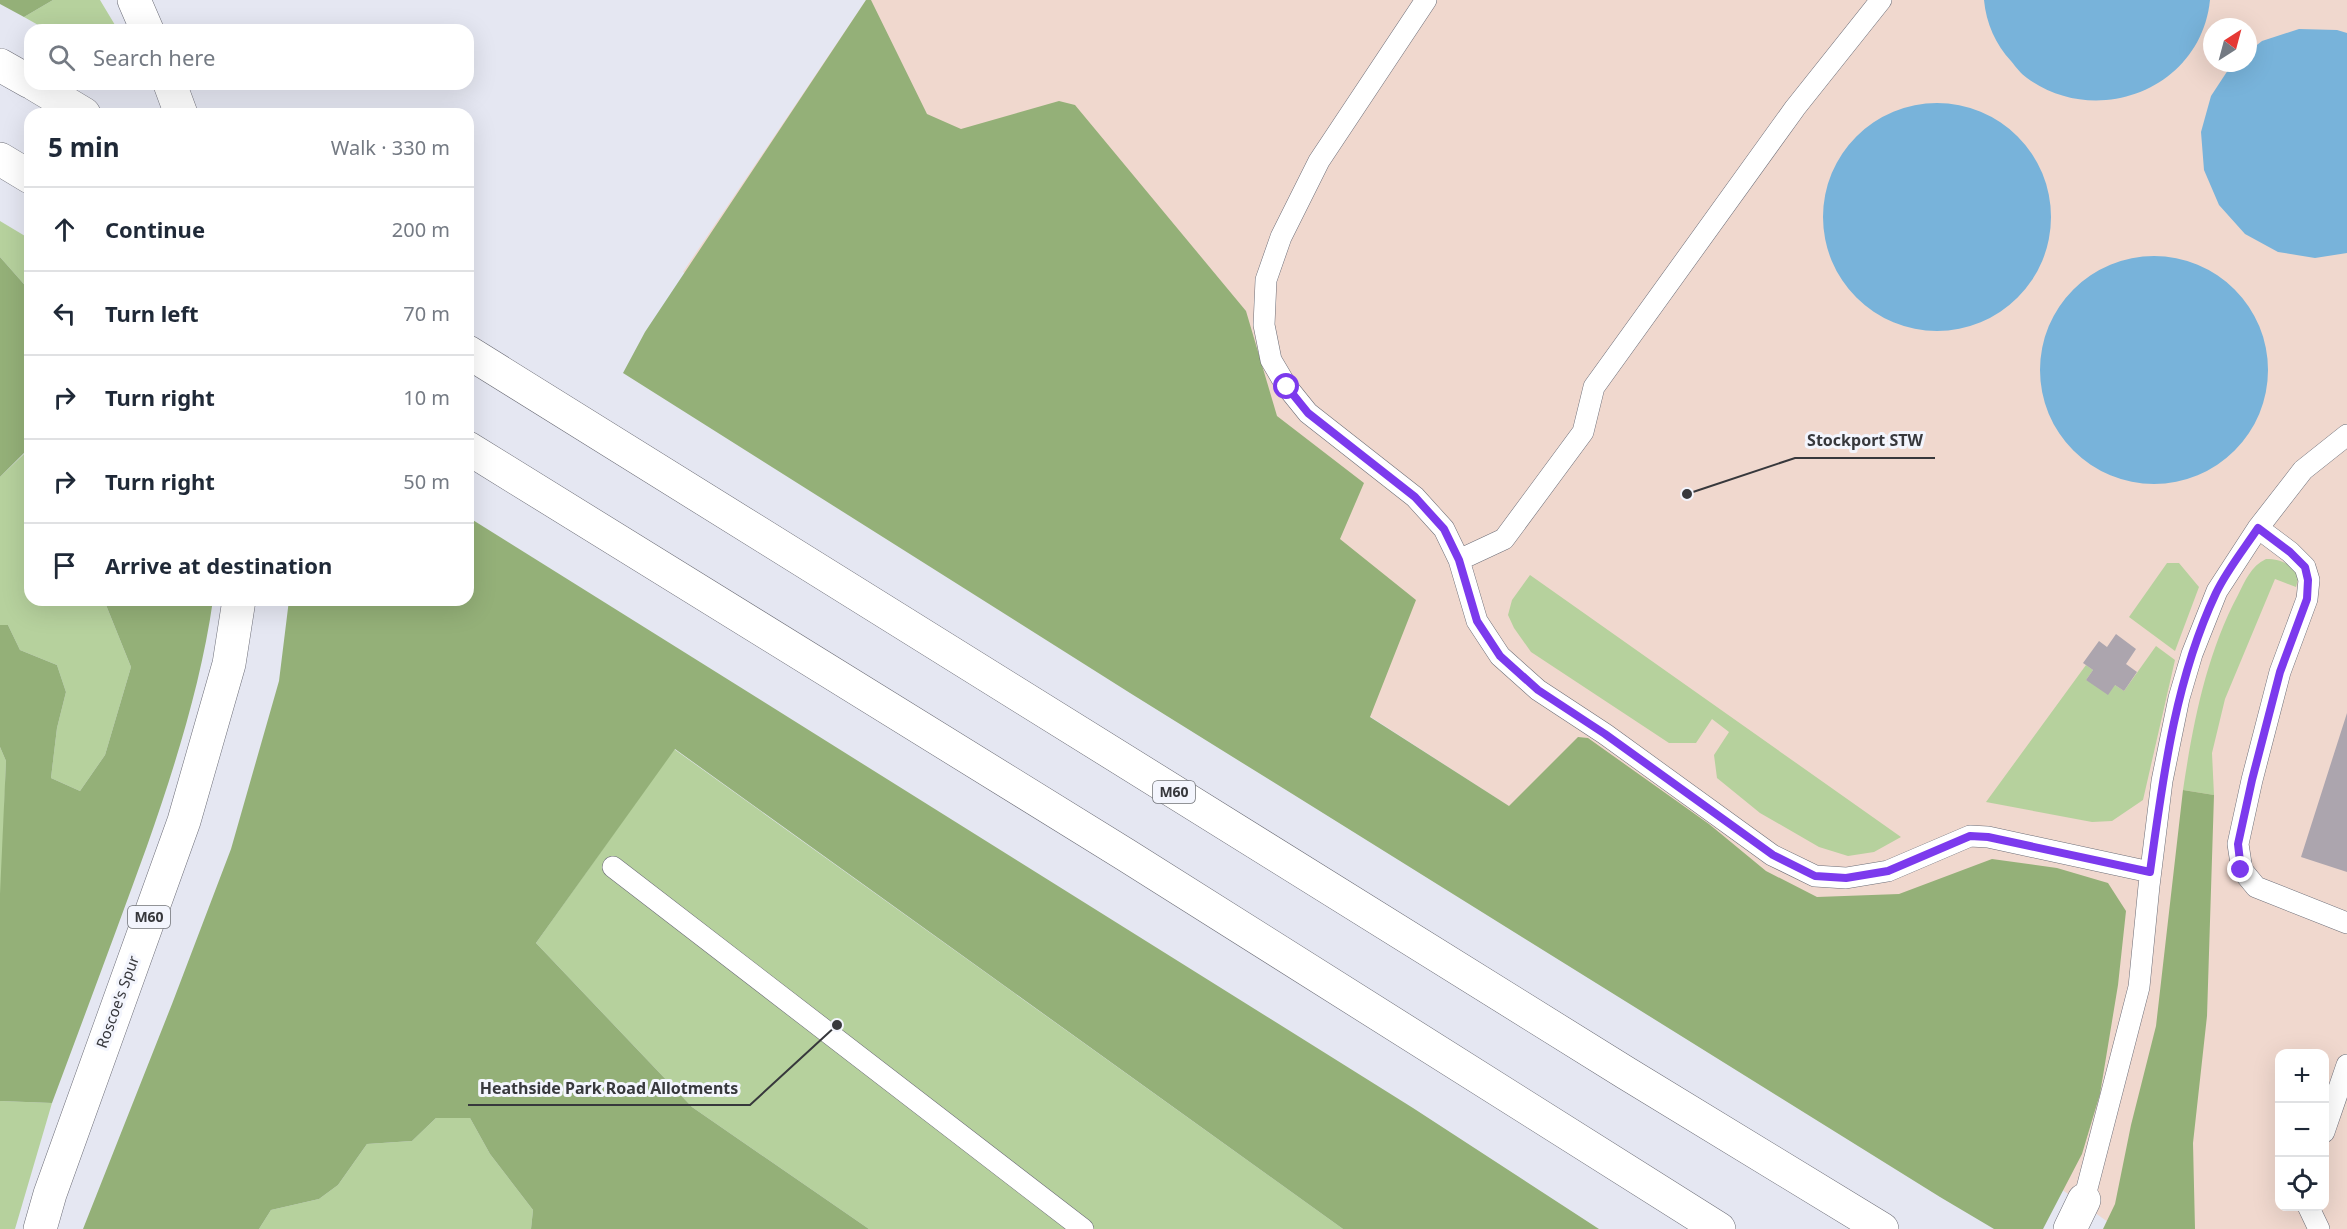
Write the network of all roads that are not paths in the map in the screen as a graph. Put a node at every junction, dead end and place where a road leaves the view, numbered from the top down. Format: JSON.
{"nodes":[{"id":1,"x":134,"y":0,"type":"edge"},
{"id":2,"x":1426,"y":0,"type":"edge"},
{"id":3,"x":1881,"y":0,"type":"edge"},
{"id":4,"x":144,"y":24,"type":"edge"},
{"id":5,"x":0,"y":65,"type":"edge"},
{"id":6,"x":24,"y":78,"type":"edge"},
{"id":7,"x":44,"y":90,"type":"edge"},
{"id":8,"x":172,"y":90,"type":"edge"},
{"id":9,"x":74,"y":108,"type":"edge"},
{"id":10,"x":180,"y":108,"type":"edge"},
{"id":11,"x":0,"y":159,"type":"edge"},
{"id":12,"x":24,"y":173,"type":"edge"},
{"id":13,"x":474,"y":356,"type":"edge"},
{"id":14,"x":2347,"y":435,"type":"edge"},
{"id":15,"x":474,"y":452,"type":"edge"},
{"id":16,"x":2258,"y":528,"type":"junction"},
{"id":17,"x":1459,"y":560,"type":"junction"},
{"id":18,"x":238,"y":606,"type":"edge"},
{"id":19,"x":613,"y":867,"type":"dead end"},
{"id":20,"x":2150,"y":872,"type":"junction"},
{"id":21,"x":2347,"y":923,"type":"edge"},
{"id":22,"x":2347,"y":1065,"type":"edge"},
{"id":23,"x":2329,"y":1120,"type":"edge"},
{"id":24,"x":2310,"y":1211,"type":"edge"},
{"id":25,"x":2077,"y":1215,"type":"edge"},
{"id":26,"x":40,"y":1229,"type":"edge"},
{"id":27,"x":1083,"y":1229,"type":"edge"},
{"id":28,"x":1719,"y":1229,"type":"edge"},
{"id":29,"x":1882,"y":1229,"type":"edge"},
{"id":30,"x":2319,"y":1229,"type":"edge"}],
"edges":[{"from":1,"to":4,"type":"highway"},
{"from":2,"to":17,"type":"lane"},
{"from":3,"to":17,"type":"lane"},
{"from":5,"to":6,"type":"highway"},
{"from":7,"to":9,"type":"highway"},
{"from":8,"to":10,"type":"highway"},
{"from":11,"to":12,"type":"highway"},
{"from":13,"to":29,"type":"highway","number":"M60"},
{"from":14,"to":16,"type":"lane"},
{"from":15,"to":28,"type":"highway"},
{"from":16,"to":20,"type":"lane"},
{"from":16,"to":21,"type":"lane"},
{"from":17,"to":20,"type":"lane"},
{"from":18,"to":26,"type":"highway","name":"Roscoe's Spur","number":"M60"},
{"from":19,"to":27,"type":"lane"},
{"from":20,"to":25,"type":"lane"},
{"from":22,"to":23,"type":"lane"},
{"from":24,"to":30,"type":"lane"}]}
